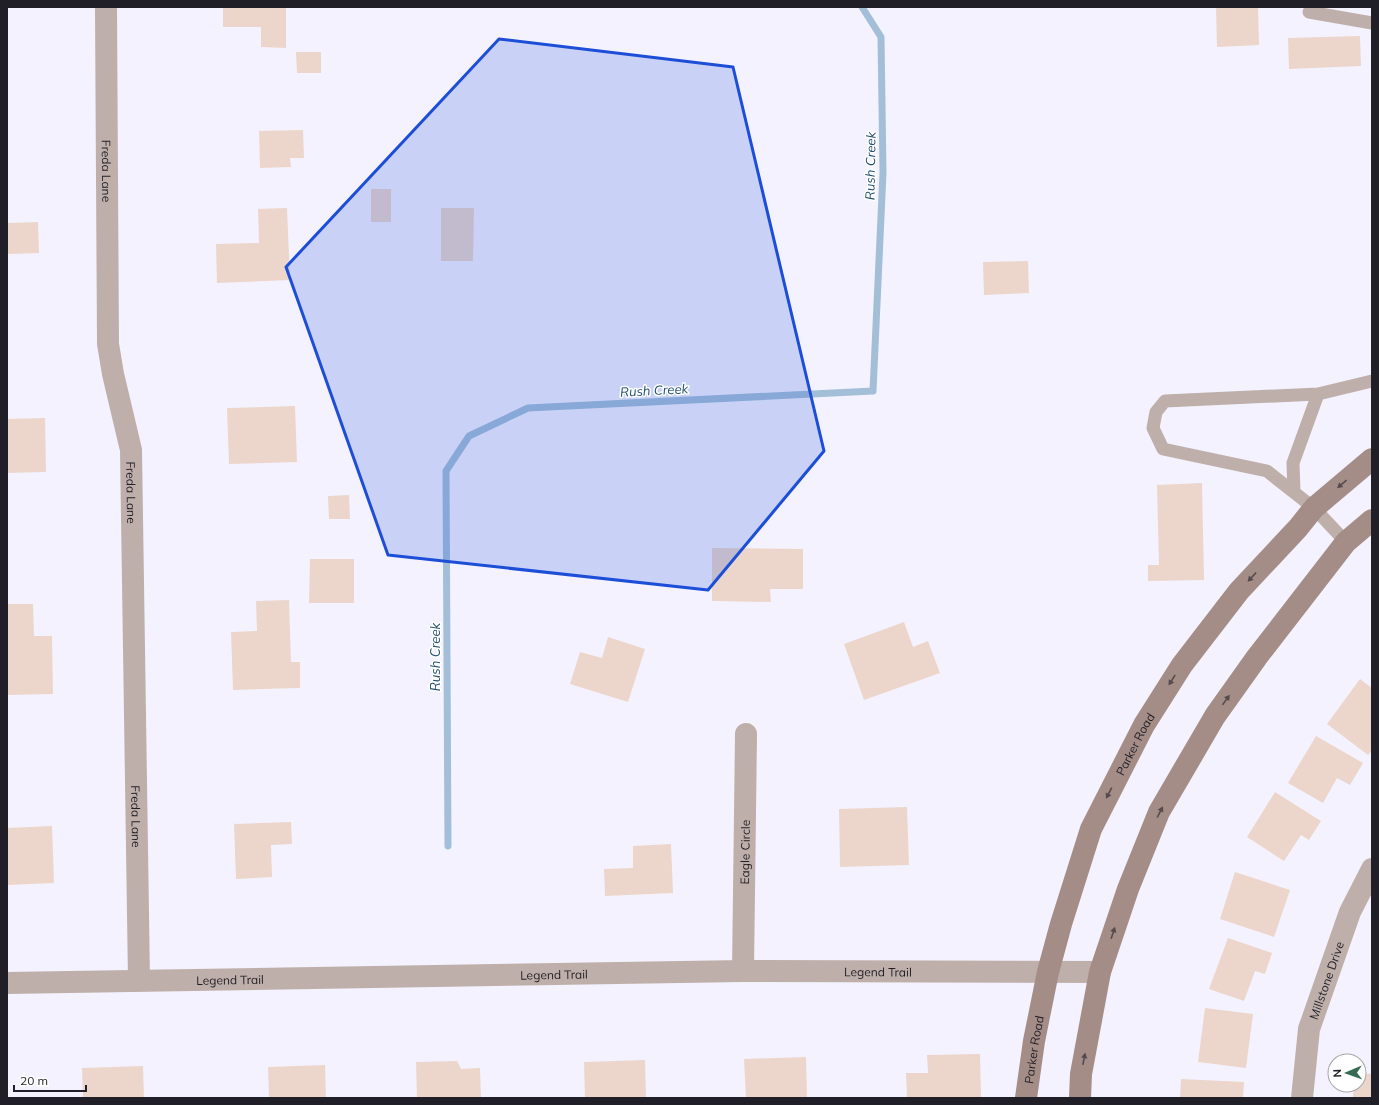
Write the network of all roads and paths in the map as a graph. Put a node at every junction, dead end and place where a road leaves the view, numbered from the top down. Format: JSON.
{"nodes":[{"id":1,"x":106,"y":7,"type":"edge"},
{"id":2,"x":1309,"y":12,"type":"dead end"},
{"id":3,"x":1372,"y":23,"type":"edge"},
{"id":4,"x":1372,"y":380,"type":"edge"},
{"id":5,"x":1318,"y":394,"type":"junction"},
{"id":6,"x":1372,"y":459,"type":"edge"},
{"id":7,"x":1294,"y":492,"type":"junction"},
{"id":8,"x":1314,"y":508,"type":"junction"},
{"id":9,"x":1372,"y":520,"type":"edge"},
{"id":10,"x":1346,"y":542,"type":"junction"},
{"id":11,"x":746,"y":734,"type":"dead end"},
{"id":12,"x":1372,"y":869,"type":"edge"},
{"id":13,"x":743,"y":971,"type":"junction"},
{"id":14,"x":1048,"y":972,"type":"junction"},
{"id":15,"x":1100,"y":972,"type":"junction"},
{"id":16,"x":139,"y":980,"type":"junction"},
{"id":17,"x":7,"y":983,"type":"edge"},
{"id":18,"x":1026,"y":1098,"type":"edge"},
{"id":19,"x":1080,"y":1098,"type":"edge"},
{"id":20,"x":1302,"y":1098,"type":"edge"}],
"edges":[{"from":1,"to":16,"type":"street","name":"Freda Lane"},
{"from":2,"to":3,"type":"lane"},
{"from":4,"to":5,"type":"lane"},
{"from":5,"to":7,"type":"lane"},
{"from":5,"to":7,"type":"lane"},
{"from":6,"to":8,"type":"main road","name":"Parker Road","one_way":true},
{"from":7,"to":8,"type":"lane"},
{"from":8,"to":10,"type":"lane"},
{"from":8,"to":14,"type":"main road","name":"Parker Road","one_way":true},
{"from":9,"to":10,"type":"main road"},
{"from":15,"to":10,"type":"main road","one_way":true},
{"from":11,"to":13,"type":"street","name":"Eagle Circle"},
{"from":12,"to":20,"type":"street","name":"Millstone Drive"},
{"from":13,"to":14,"type":"street","name":"Legend Trail"},
{"from":13,"to":16,"type":"street","name":"Legend Trail"},
{"from":14,"to":15,"type":"street","name":"Legend Trail"},
{"from":14,"to":18,"type":"main road","name":"Parker Road"},
{"from":19,"to":15,"type":"main road","one_way":true},
{"from":16,"to":17,"type":"street","name":"Legend Trail"}]}
